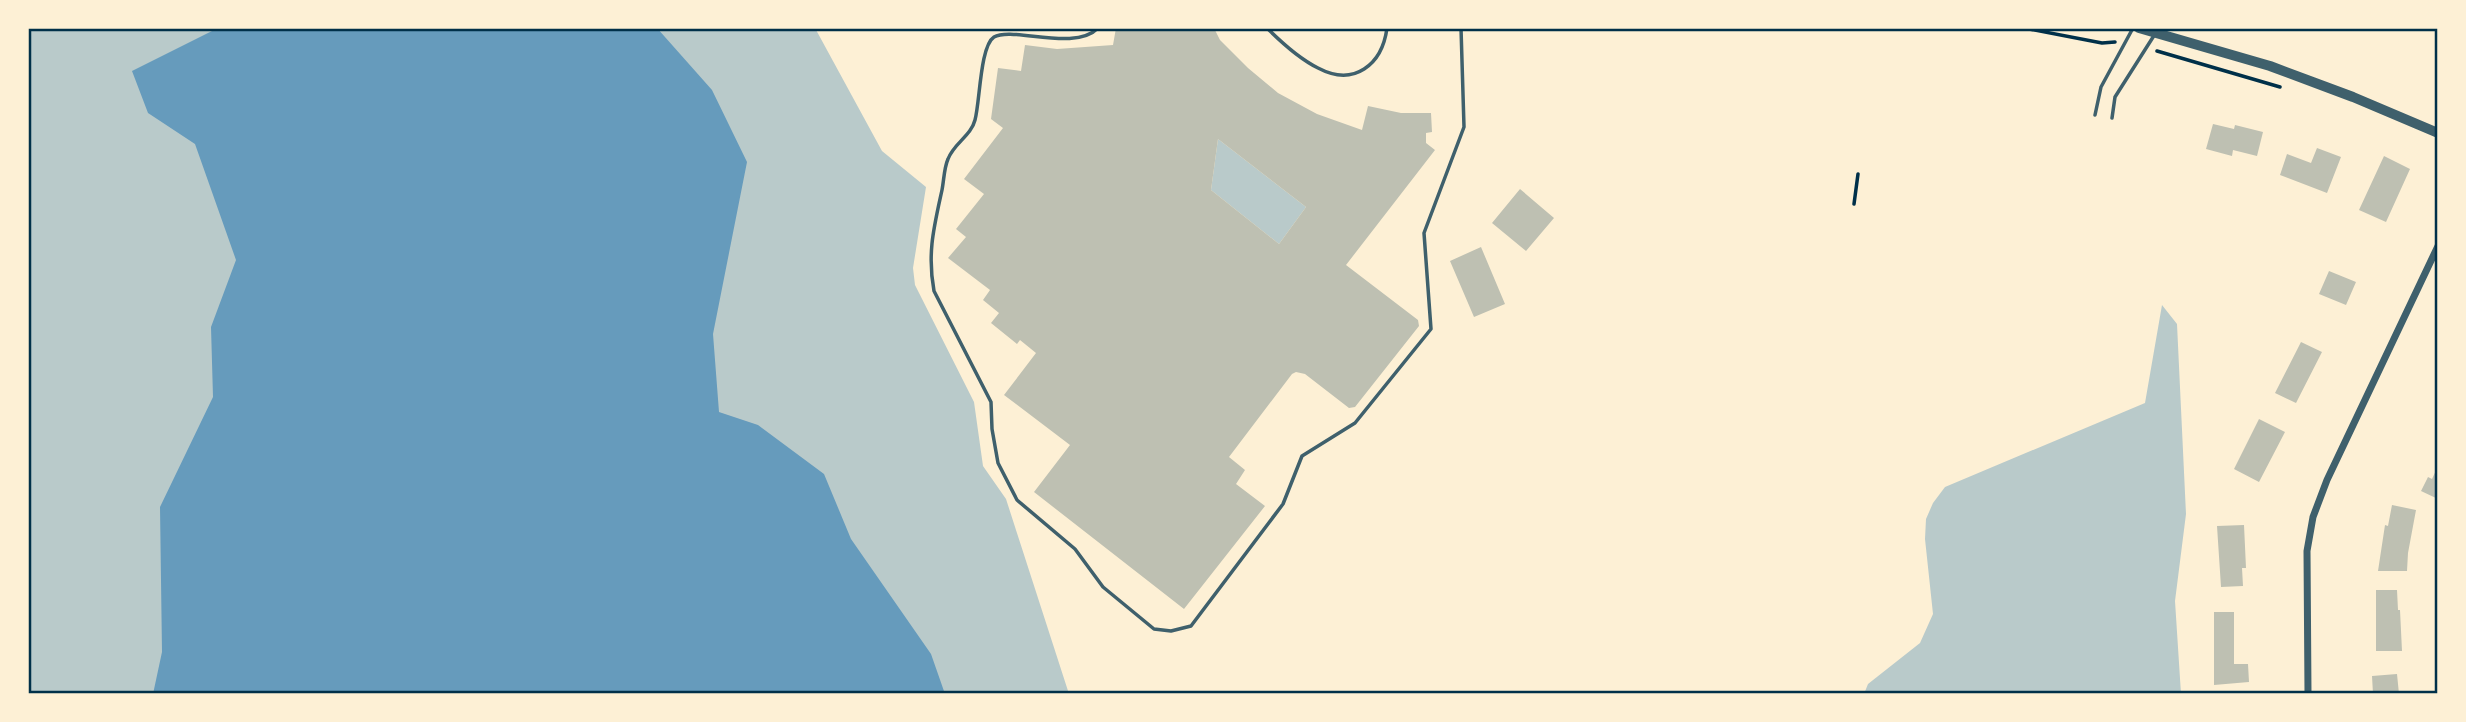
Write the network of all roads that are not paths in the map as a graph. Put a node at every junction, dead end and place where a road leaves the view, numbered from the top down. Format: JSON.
{"nodes":[{"id":1,"x":1098,"y":28,"type":"edge"},
{"id":2,"x":1267,"y":28,"type":"edge"},
{"id":3,"x":1387,"y":28,"type":"edge"},
{"id":4,"x":1461,"y":28,"type":"edge"},
{"id":5,"x":2133,"y":28,"type":"edge"},
{"id":6,"x":2139,"y":28,"type":"edge"},
{"id":7,"x":2157,"y":32,"type":"junction"},
{"id":8,"x":2095,"y":116,"type":"dead end"},
{"id":9,"x":2112,"y":118,"type":"dead end"},
{"id":10,"x":2438,"y":133,"type":"edge"},
{"id":11,"x":2438,"y":246,"type":"edge"},
{"id":12,"x":2308,"y":694,"type":"edge"}],
"edges":[{"from":1,"to":4,"type":"lane"},
{"from":2,"to":3,"type":"lane"},
{"from":5,"to":8,"type":"lane"},
{"from":6,"to":7,"type":"street"},
{"from":7,"to":9,"type":"lane"},
{"from":7,"to":10,"type":"street"},
{"from":11,"to":12,"type":"street"}]}
